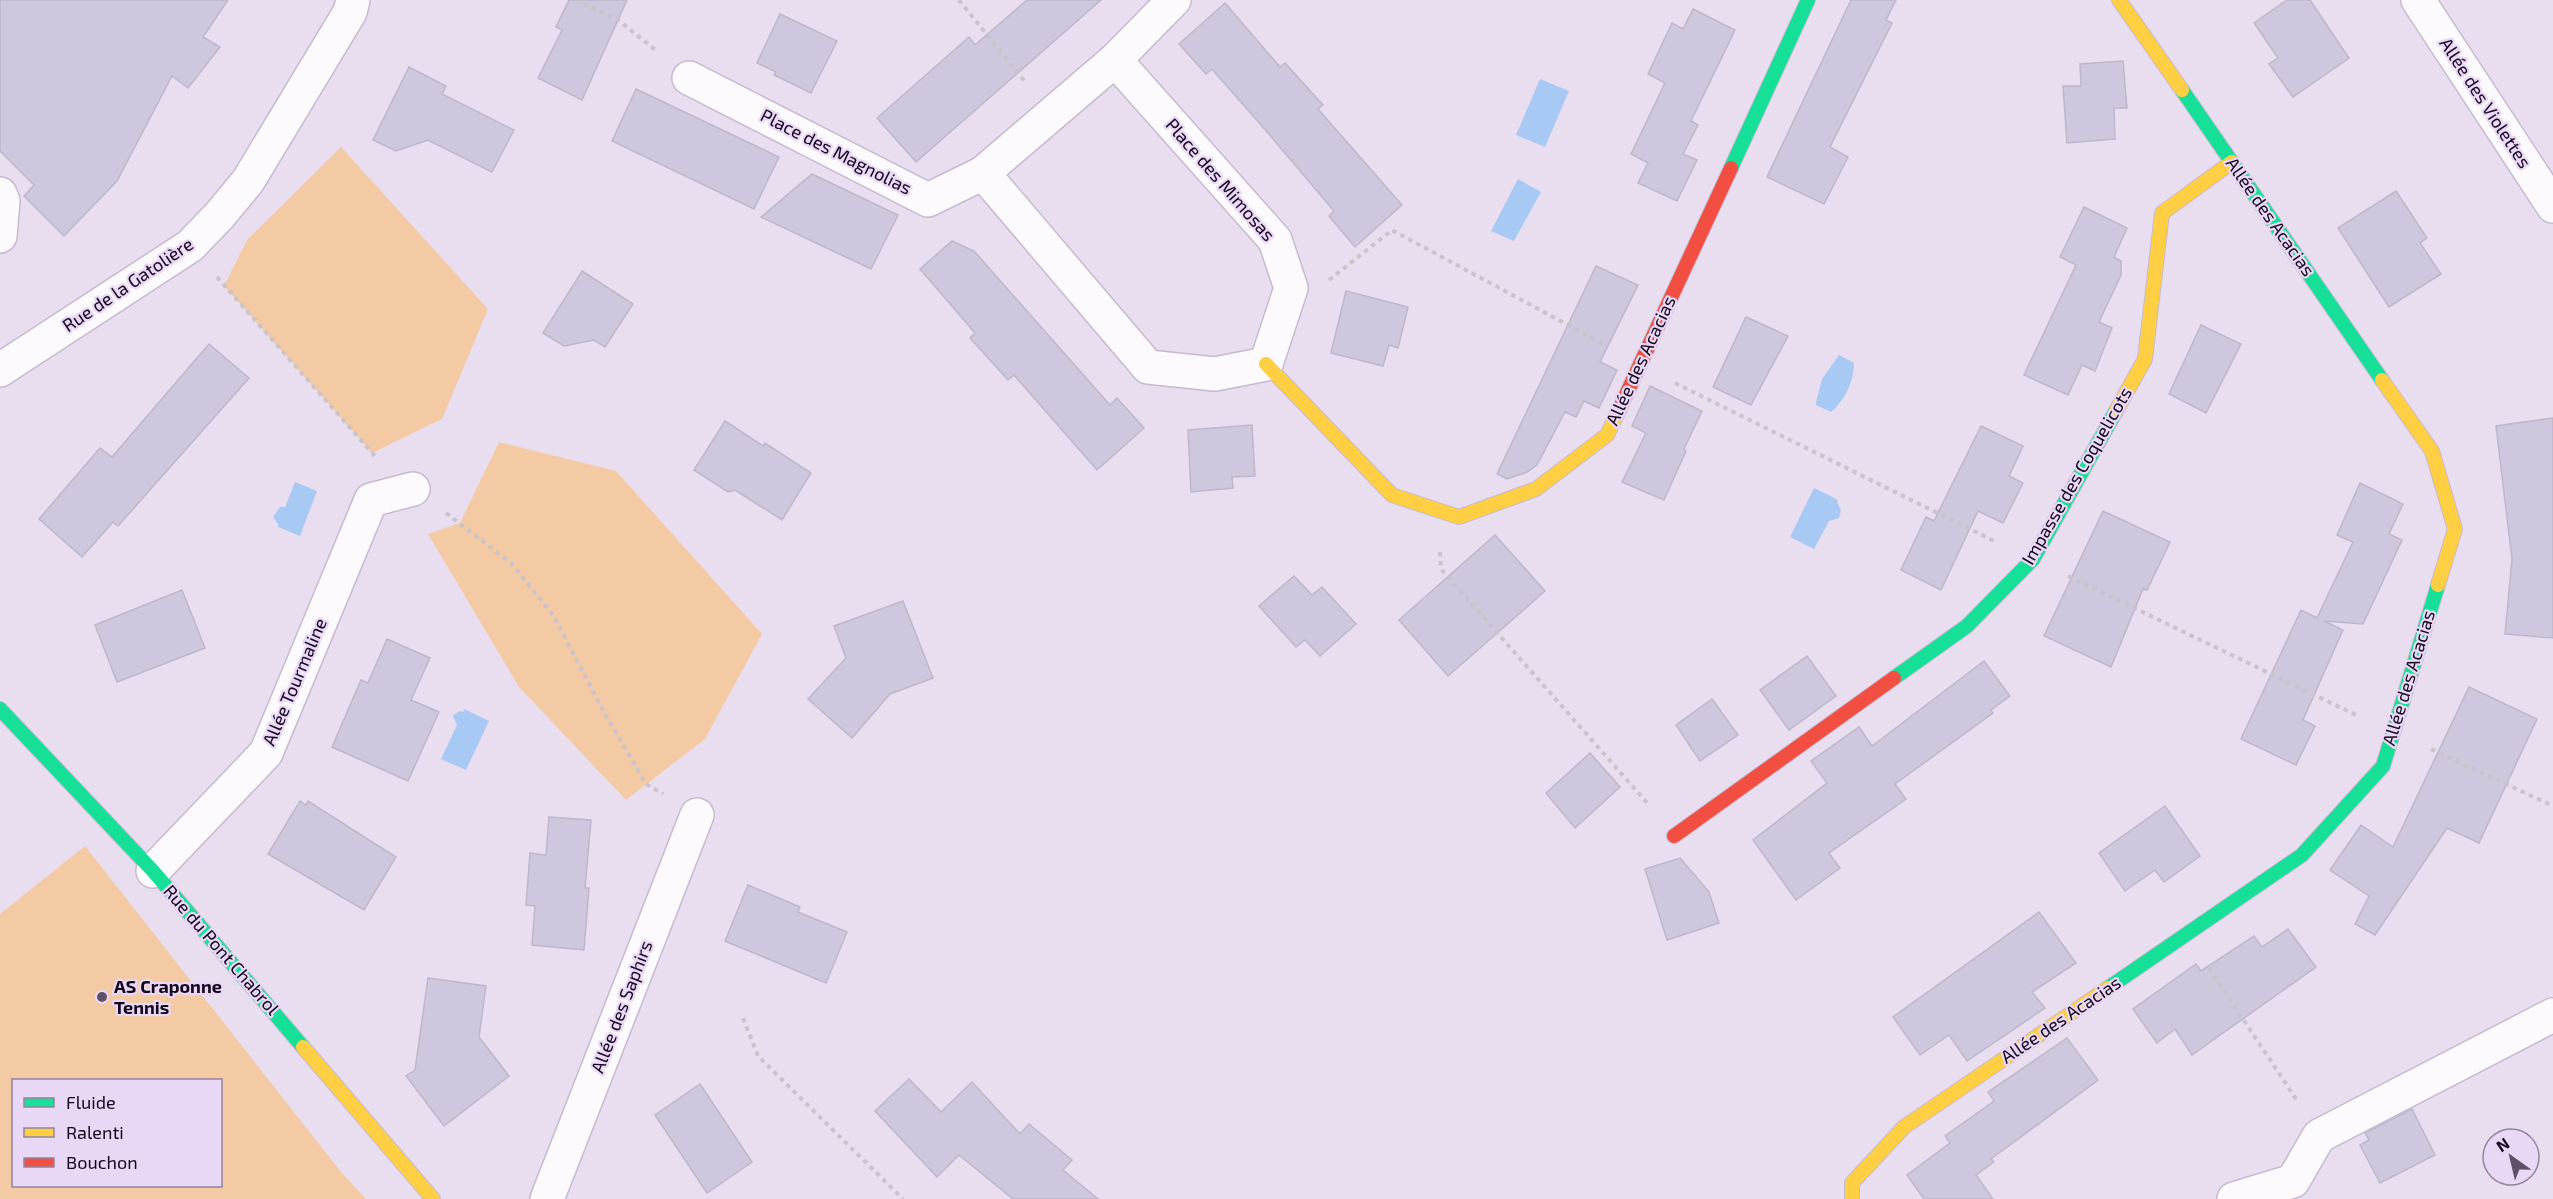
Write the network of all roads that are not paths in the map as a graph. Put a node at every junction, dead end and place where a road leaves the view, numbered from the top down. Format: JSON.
{"nodes":[{"id":1,"x":353,"y":0,"type":"edge"},
{"id":2,"x":1174,"y":0,"type":"edge"},
{"id":3,"x":1808,"y":0,"type":"edge"},
{"id":4,"x":2119,"y":0,"type":"edge"},
{"id":5,"x":2418,"y":0,"type":"edge"},
{"id":6,"x":1115,"y":60,"type":"junction"},
{"id":7,"x":689,"y":78,"type":"road end"},
{"id":8,"x":2232,"y":162,"type":"junction"},
{"id":9,"x":983,"y":173,"type":"junction"},
{"id":10,"x":0,"y":194,"type":"edge"},
{"id":11,"x":2553,"y":206,"type":"edge"},
{"id":12,"x":0,"y":236,"type":"edge"},
{"id":13,"x":1266,"y":363,"type":"junction"},
{"id":14,"x":0,"y":370,"type":"edge"},
{"id":15,"x":412,"y":489,"type":"road end"},
{"id":16,"x":0,"y":709,"type":"edge"},
{"id":17,"x":697,"y":815,"type":"road end"},
{"id":18,"x":1674,"y":836,"type":"dead end"},
{"id":19,"x":153,"y":871,"type":"junction"},
{"id":20,"x":2553,"y":1015,"type":"edge"},
{"id":21,"x":434,"y":1199,"type":"edge"},
{"id":22,"x":547,"y":1199,"type":"edge"},
{"id":23,"x":1852,"y":1199,"type":"edge"},
{"id":24,"x":2234,"y":1199,"type":"edge"}],
"edges":[{"from":1,"to":14,"type":"street","name":"Rue de la Gatolière"},
{"from":2,"to":6,"type":"street"},
{"from":3,"to":13,"type":"street","name":"Allée des Acacias"},
{"from":4,"to":8,"type":"street","name":"Allée des Acacias"},
{"from":5,"to":11,"type":"street","name":"Allée des Violettes"},
{"from":6,"to":9,"type":"street"},
{"from":6,"to":13,"type":"street","name":"Place des Mimosas"},
{"from":7,"to":9,"type":"street","name":"Place des Magnolias"},
{"from":8,"to":18,"type":"street","name":"Impasse des Coquelicots"},
{"from":8,"to":23,"type":"street","name":"Allée des Acacias"},
{"from":9,"to":13,"type":"street"},
{"from":10,"to":12,"type":"street"},
{"from":15,"to":19,"type":"street","name":"Allée Tourmaline"},
{"from":16,"to":19,"type":"street","name":"Rue du Pont Chabrol"},
{"from":17,"to":22,"type":"street","name":"Allée des Saphirs"},
{"from":19,"to":21,"type":"street","name":"Rue du Pont Chabrol"},
{"from":20,"to":24,"type":"street"}]}
